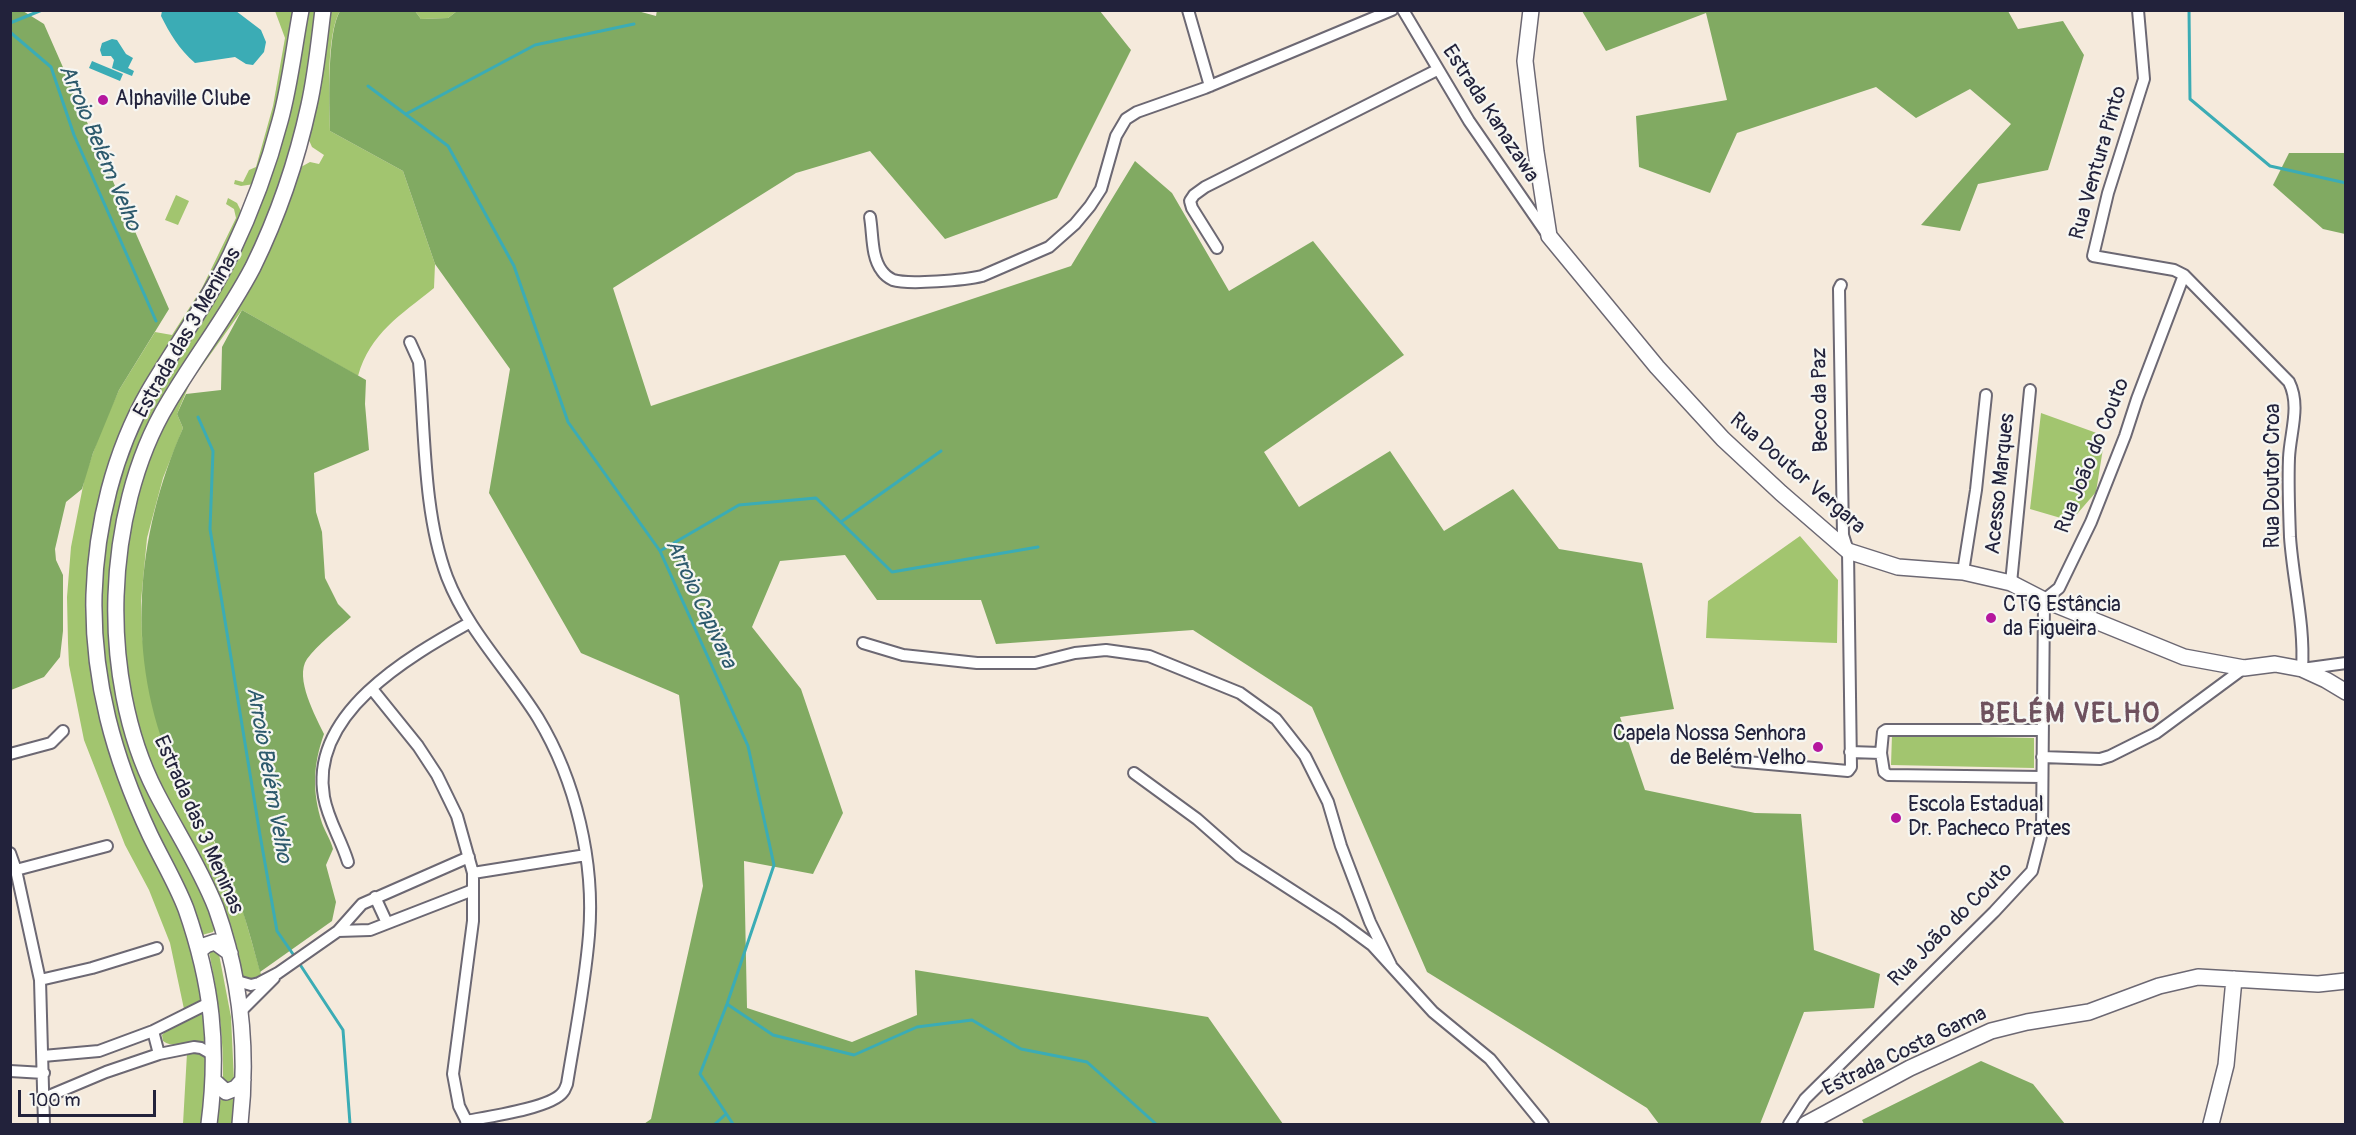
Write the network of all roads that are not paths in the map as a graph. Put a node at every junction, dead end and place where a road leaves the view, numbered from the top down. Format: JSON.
{"nodes":[{"id":1,"x":301,"y":10,"type":"edge"},
{"id":2,"x":323,"y":10,"type":"edge"},
{"id":3,"x":1188,"y":10,"type":"edge"},
{"id":4,"x":1392,"y":10,"type":"edge"},
{"id":5,"x":1403,"y":10,"type":"edge"},
{"id":6,"x":1531,"y":10,"type":"edge"},
{"id":7,"x":2138,"y":10,"type":"edge"},
{"id":8,"x":1437,"y":70,"type":"junction"},
{"id":9,"x":1210,"y":86,"type":"junction"},
{"id":10,"x":870,"y":216,"type":"dead end"},
{"id":11,"x":1549,"y":236,"type":"junction"},
{"id":12,"x":1217,"y":248,"type":"dead end"},
{"id":13,"x":2093,"y":255,"type":"joint"},
{"id":14,"x":2184,"y":275,"type":"junction"},
{"id":15,"x":1841,"y":285,"type":"dead end"},
{"id":16,"x":410,"y":342,"type":"dead end"},
{"id":17,"x":2030,"y":390,"type":"dead end"},
{"id":18,"x":1986,"y":395,"type":"dead end"},
{"id":19,"x":1848,"y":551,"type":"junction"},
{"id":20,"x":1963,"y":572,"type":"junction"},
{"id":21,"x":2011,"y":583,"type":"junction"},
{"id":22,"x":2044,"y":600,"type":"junction"},
{"id":23,"x":469,"y":623,"type":"junction"},
{"id":24,"x":863,"y":643,"type":"dead end"},
{"id":25,"x":2346,"y":663,"type":"edge"},
{"id":26,"x":2244,"y":668,"type":"junction"},
{"id":27,"x":2302,"y":669,"type":"junction"},
{"id":28,"x":372,"y":689,"type":"junction"},
{"id":29,"x":2346,"y":692,"type":"edge"},
{"id":30,"x":2043,"y":730,"type":"junction"},
{"id":31,"x":63,"y":731,"type":"dead end"},
{"id":32,"x":1850,"y":752,"type":"junction"},
{"id":33,"x":1881,"y":753,"type":"junction"},
{"id":34,"x":10,"y":754,"type":"edge"},
{"id":35,"x":2042,"y":757,"type":"junction"},
{"id":36,"x":1735,"y":761,"type":"dead end"},
{"id":37,"x":1134,"y":772,"type":"dead end"},
{"id":38,"x":2042,"y":777,"type":"junction"},
{"id":39,"x":107,"y":846,"type":"dead end"},
{"id":40,"x":10,"y":853,"type":"edge"},
{"id":41,"x":586,"y":855,"type":"junction"},
{"id":42,"x":469,"y":856,"type":"junction"},
{"id":43,"x":348,"y":861,"type":"dead end"},
{"id":44,"x":16,"y":870,"type":"junction"},
{"id":45,"x":473,"y":873,"type":"junction"},
{"id":46,"x":473,"y":890,"type":"junction"},
{"id":47,"x":375,"y":897,"type":"junction"},
{"id":48,"x":387,"y":923,"type":"junction"},
{"id":49,"x":338,"y":931,"type":"junction"},
{"id":50,"x":157,"y":948,"type":"dead end"},
{"id":51,"x":199,"y":951,"type":"junction"},
{"id":52,"x":230,"y":953,"type":"junction"},
{"id":53,"x":1391,"y":965,"type":"junction"},
{"id":54,"x":278,"y":973,"type":"junction"},
{"id":55,"x":40,"y":980,"type":"junction"},
{"id":56,"x":2234,"y":980,"type":"junction"},
{"id":57,"x":237,"y":981,"type":"junction"},
{"id":58,"x":2346,"y":981,"type":"edge"},
{"id":59,"x":211,"y":1002,"type":"junction"},
{"id":60,"x":240,"y":1012,"type":"junction"},
{"id":61,"x":153,"y":1031,"type":"junction"},
{"id":62,"x":159,"y":1054,"type":"junction"},
{"id":63,"x":43,"y":1056,"type":"junction"},
{"id":64,"x":215,"y":1056,"type":"junction"},
{"id":65,"x":10,"y":1071,"type":"edge"},
{"id":66,"x":44,"y":1073,"type":"junction"},
{"id":67,"x":243,"y":1080,"type":"junction"},
{"id":68,"x":214,"y":1082,"type":"junction"},
{"id":69,"x":44,"y":1098,"type":"junction"},
{"id":70,"x":467,"y":1123,"type":"edge"},
{"id":71,"x":44,"y":1125,"type":"edge"},
{"id":72,"x":209,"y":1125,"type":"edge"},
{"id":73,"x":240,"y":1125,"type":"edge"},
{"id":74,"x":1543,"y":1125,"type":"edge"},
{"id":75,"x":1789,"y":1125,"type":"edge"},
{"id":76,"x":1806,"y":1125,"type":"edge"},
{"id":77,"x":2211,"y":1125,"type":"edge"}],
"edges":[{"from":1,"to":51,"type":"main road","name":"Estrada das 3 Meninas"},
{"from":2,"to":52,"type":"main road","name":"Estrada das 3 Meninas"},
{"from":3,"to":9,"type":"street"},
{"from":4,"to":9,"type":"street"},
{"from":5,"to":8,"type":"street","name":"Estrada Kanazawa"},
{"from":6,"to":11,"type":"main road"},
{"from":7,"to":13,"type":"street","name":"Rua Ventura Pinto"},
{"from":8,"to":11,"type":"street","name":"Estrada Kanazawa"},
{"from":8,"to":12,"type":"street"},
{"from":9,"to":10,"type":"street"},
{"from":11,"to":19,"type":"main road","name":"Rua Doutor Vergara"},
{"from":13,"to":14,"type":"street","name":"Rua Doutor Croa"},
{"from":14,"to":22,"type":"street","name":"Rua João do Couto"},
{"from":14,"to":27,"type":"street","name":"Rua Doutor Croa"},
{"from":15,"to":19,"type":"street","name":"Beco da Paz"},
{"from":16,"to":23,"type":"street"},
{"from":17,"to":21,"type":"street","name":"Acesso Marques"},
{"from":18,"to":20,"type":"street"},
{"from":19,"to":20,"type":"main road","name":"Rua Doutor Vergara"},
{"from":19,"to":32,"type":"street","name":"Beco da Paz"},
{"from":20,"to":21,"type":"main road","name":"Rua Doutor Vergara"},
{"from":21,"to":22,"type":"main road","name":"Rua Doutor Vergara"},
{"from":22,"to":26,"type":"main road","name":"Rua Doutor Vergara"},
{"from":22,"to":30,"type":"street","name":"Rua João do Couto"},
{"from":23,"to":28,"type":"street"},
{"from":23,"to":41,"type":"street"},
{"from":24,"to":53,"type":"street"},
{"from":25,"to":27,"type":"street"},
{"from":26,"to":27,"type":"main road","name":"Rua Doutor Vergara"},
{"from":26,"to":35,"type":"street"},
{"from":27,"to":29,"type":"main road","name":"Rua Doutor Vergara"},
{"from":28,"to":42,"type":"street"},
{"from":28,"to":43,"type":"street"},
{"from":30,"to":33,"type":"street"},
{"from":30,"to":35,"type":"street","name":"Rua João do Couto"},
{"from":31,"to":34,"type":"street"},
{"from":32,"to":33,"type":"street"},
{"from":32,"to":36,"type":"street"},
{"from":33,"to":38,"type":"street"},
{"from":35,"to":38,"type":"street","name":"Rua João do Couto"},
{"from":37,"to":53,"type":"street"},
{"from":38,"to":75,"type":"street","name":"Rua João do Couto"},
{"from":39,"to":44,"type":"street"},
{"from":40,"to":44,"type":"street"},
{"from":41,"to":45,"type":"street"},
{"from":41,"to":70,"type":"street"},
{"from":42,"to":45,"type":"street"},
{"from":42,"to":47,"type":"street"},
{"from":44,"to":55,"type":"street"},
{"from":45,"to":46,"type":"street"},
{"from":46,"to":48,"type":"street"},
{"from":46,"to":70,"type":"street"},
{"from":47,"to":48,"type":"street"},
{"from":47,"to":49,"type":"street"},
{"from":48,"to":49,"type":"street"},
{"from":49,"to":54,"type":"street"},
{"from":50,"to":55,"type":"street"},
{"from":51,"to":52,"type":"main road"},
{"from":51,"to":59,"type":"main road","name":"Estrada das 3 Meninas"},
{"from":52,"to":57,"type":"main road","name":"Estrada das 3 Meninas"},
{"from":53,"to":74,"type":"street"},
{"from":54,"to":57,"type":"street"},
{"from":54,"to":60,"type":"street"},
{"from":55,"to":63,"type":"street"},
{"from":56,"to":58,"type":"main road","name":"Estrada Costa Gama"},
{"from":56,"to":76,"type":"main road","name":"Estrada Costa Gama"},
{"from":56,"to":77,"type":"main road"},
{"from":57,"to":60,"type":"main road","name":"Estrada das 3 Meninas"},
{"from":59,"to":61,"type":"street"},
{"from":59,"to":64,"type":"main road","name":"Estrada das 3 Meninas"},
{"from":60,"to":67,"type":"main road","name":"Estrada das 3 Meninas"},
{"from":61,"to":62,"type":"street"},
{"from":61,"to":63,"type":"street"},
{"from":62,"to":64,"type":"street"},
{"from":62,"to":69,"type":"street"},
{"from":63,"to":66,"type":"street"},
{"from":64,"to":68,"type":"main road","name":"Estrada das 3 Meninas"},
{"from":65,"to":66,"type":"street"},
{"from":66,"to":69,"type":"street"},
{"from":67,"to":68,"type":"main road"},
{"from":67,"to":73,"type":"main road","name":"Estrada das 3 Meninas"},
{"from":68,"to":72,"type":"main road","name":"Estrada das 3 Meninas"},
{"from":69,"to":71,"type":"street"}]}
